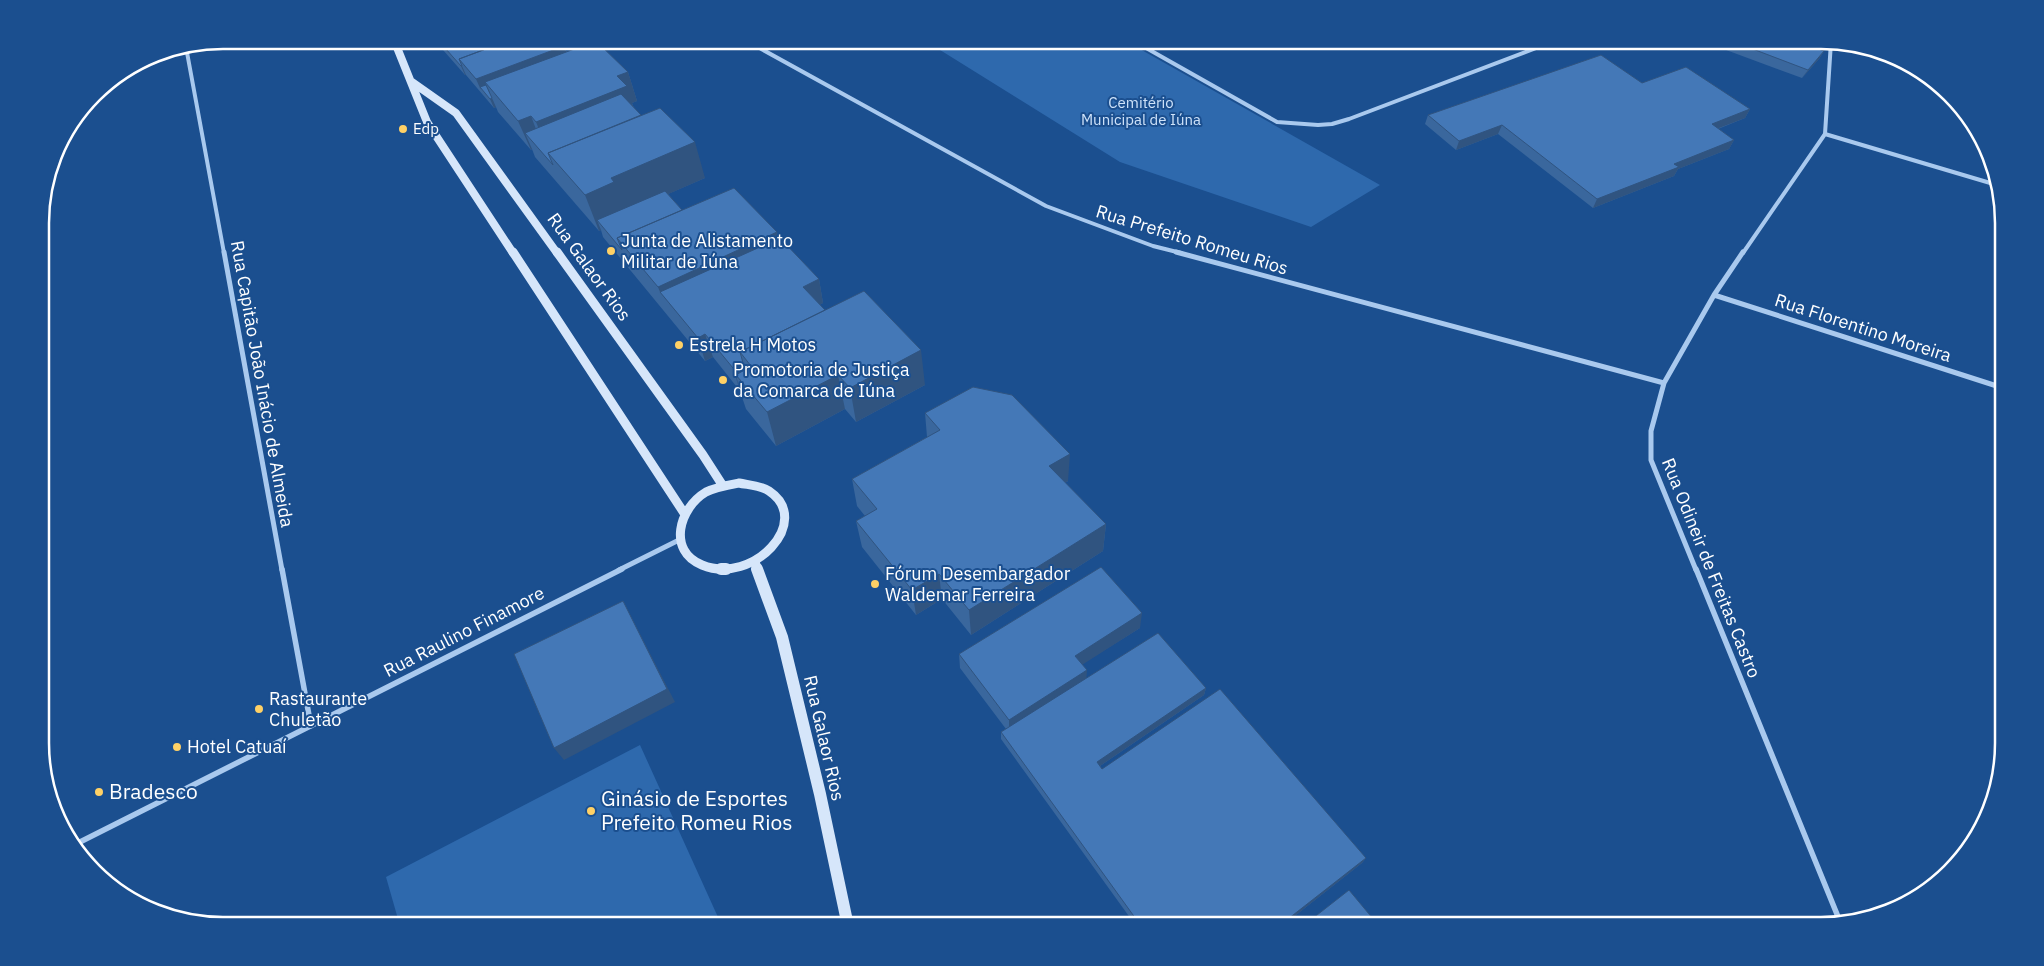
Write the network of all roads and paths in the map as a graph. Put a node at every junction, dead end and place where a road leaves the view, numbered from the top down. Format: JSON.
{"nodes":[{"id":1,"x":398,"y":49,"type":"edge"},
{"id":2,"x":760,"y":49,"type":"edge"},
{"id":3,"x":1148,"y":49,"type":"edge"},
{"id":4,"x":1534,"y":49,"type":"edge"},
{"id":5,"x":1830,"y":49,"type":"edge"},
{"id":6,"x":187,"y":52,"type":"edge"},
{"id":7,"x":412,"y":82,"type":"junction"},
{"id":8,"x":1824,"y":134,"type":"junction"},
{"id":9,"x":1990,"y":183,"type":"edge"},
{"id":10,"x":1714,"y":295,"type":"junction"},
{"id":11,"x":1664,"y":383,"type":"junction"},
{"id":12,"x":1995,"y":385,"type":"edge"},
{"id":13,"x":722,"y":486,"type":"junction"},
{"id":14,"x":684,"y":513,"type":"junction"},
{"id":15,"x":679,"y":540,"type":"junction"},
{"id":16,"x":755,"y":562,"type":"junction"},
{"id":17,"x":311,"y":726,"type":"junction"},
{"id":18,"x":80,"y":842,"type":"edge"},
{"id":19,"x":1838,"y":916,"type":"edge"},
{"id":20,"x":846,"y":917,"type":"edge"}],
"edges":[{"from":1,"to":7,"type":"street"},
{"from":2,"to":11,"type":"street","name":"Rua Prefeito Romeu Rios"},
{"from":3,"to":4,"type":"street"},
{"from":5,"to":8,"type":"street","name":"Rua Odineir de Freitas Castro"},
{"from":6,"to":17,"type":"street","name":"Rua Capitão João Inácio de Almeida"},
{"from":7,"to":13,"type":"street","name":"Rua Galaor Rios"},
{"from":7,"to":14,"type":"street"},
{"from":8,"to":9,"type":"street"},
{"from":8,"to":10,"type":"street","name":"Rua Odineir de Freitas Castro"},
{"from":10,"to":11,"type":"street","name":"Rua Odineir de Freitas Castro"},
{"from":10,"to":12,"type":"street","name":"Rua Florentino Moreira"},
{"from":11,"to":19,"type":"street","name":"Rua Odineir de Freitas Castro"},
{"from":13,"to":14,"type":"street"},
{"from":13,"to":16,"type":"street"},
{"from":14,"to":15,"type":"street"},
{"from":15,"to":16,"type":"street"},
{"from":15,"to":17,"type":"street","name":"Rua Raulino Finamore"},
{"from":16,"to":20,"type":"street","name":"Rua Galaor Rios"},
{"from":17,"to":18,"type":"street","name":"Rua Raulino Finamore"}]}
